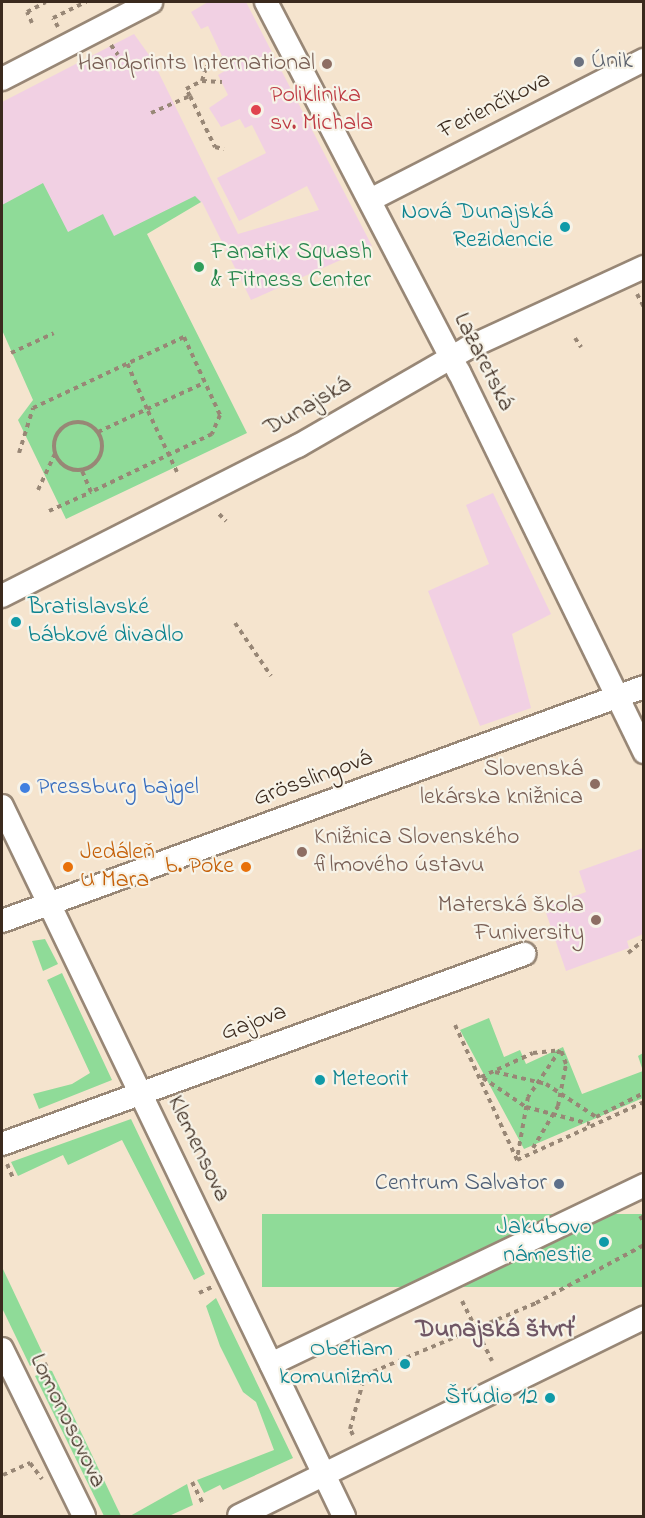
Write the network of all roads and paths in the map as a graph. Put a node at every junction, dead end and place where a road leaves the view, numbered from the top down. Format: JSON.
{"nodes":[{"id":1,"x":46,"y":2,"type":"edge"},
{"id":2,"x":86,"y":2,"type":"edge"},
{"id":3,"x":151,"y":2,"type":"edge"},
{"id":4,"x":266,"y":2,"type":"edge"},
{"id":5,"x":53,"y":18,"type":"dead end"},
{"id":6,"x":32,"y":23,"type":"dead end"},
{"id":7,"x":223,"y":58,"type":"dead end"},
{"id":8,"x":644,"y":60,"type":"edge"},
{"id":9,"x":2,"y":79,"type":"edge"},
{"id":10,"x":202,"y":81,"type":"junction"},
{"id":11,"x":222,"y":82,"type":"dead end"},
{"id":12,"x":190,"y":96,"type":"junction"},
{"id":13,"x":151,"y":113,"type":"dead end"},
{"id":14,"x":224,"y":149,"type":"dead end"},
{"id":15,"x":370,"y":200,"type":"junction"},
{"id":16,"x":644,"y":267,"type":"edge"},
{"id":17,"x":633,"y":287,"type":"dead end"},
{"id":18,"x":644,"y":307,"type":"edge"},
{"id":19,"x":54,"y":333,"type":"dead end"},
{"id":20,"x":575,"y":338,"type":"dead end"},
{"id":21,"x":581,"y":347,"type":"dead end"},
{"id":22,"x":11,"y":353,"type":"dead end"},
{"id":23,"x":452,"y":359,"type":"junction"},
{"id":24,"x":127,"y":363,"type":"junction"},
{"id":25,"x":204,"y":383,"type":"junction"},
{"id":26,"x":147,"y":409,"type":"junction"},
{"id":27,"x":99,"y":432,"type":"junction"},
{"id":28,"x":19,"y":453,"type":"dead end"},
{"id":29,"x":55,"y":454,"type":"junction"},
{"id":30,"x":168,"y":454,"type":"junction"},
{"id":31,"x":82,"y":471,"type":"junction"},
{"id":32,"x":177,"y":472,"type":"dead end"},
{"id":33,"x":38,"y":490,"type":"dead end"},
{"id":34,"x":92,"y":492,"type":"junction"},
{"id":35,"x":50,"y":511,"type":"dead end"},
{"id":36,"x":219,"y":514,"type":"dead end"},
{"id":37,"x":226,"y":520,"type":"dead end"},
{"id":38,"x":2,"y":596,"type":"edge"},
{"id":39,"x":235,"y":623,"type":"dead end"},
{"id":40,"x":271,"y":676,"type":"dead end"},
{"id":41,"x":644,"y":687,"type":"edge"},
{"id":42,"x":617,"y":697,"type":"junction"},
{"id":43,"x":644,"y":752,"type":"edge"},
{"id":44,"x":2,"y":806,"type":"edge"},
{"id":45,"x":50,"y":903,"type":"junction"},
{"id":46,"x":2,"y":921,"type":"edge"},
{"id":47,"x":644,"y":940,"type":"edge"},
{"id":48,"x":628,"y":953,"type":"dead end"},
{"id":49,"x":525,"y":954,"type":"dead end"},
{"id":50,"x":455,"y":1025,"type":"dead end"},
{"id":51,"x":560,"y":1050,"type":"junction"},
{"id":52,"x":494,"y":1072,"type":"junction"},
{"id":53,"x":481,"y":1077,"type":"junction"},
{"id":54,"x":538,"y":1082,"type":"junction"},
{"id":55,"x":141,"y":1093,"type":"junction"},
{"id":56,"x":644,"y":1093,"type":"edge"},
{"id":57,"x":561,"y":1094,"type":"junction"},
{"id":58,"x":644,"y":1102,"type":"edge"},
{"id":59,"x":526,"y":1107,"type":"junction"},
{"id":60,"x":550,"y":1117,"type":"junction"},
{"id":61,"x":590,"y":1124,"type":"junction"},
{"id":62,"x":533,"y":1148,"type":"junction"},
{"id":63,"x":4,"y":1153,"type":"edge"},
{"id":64,"x":517,"y":1160,"type":"junction"},
{"id":65,"x":14,"y":1178,"type":"dead end"},
{"id":66,"x":644,"y":1185,"type":"edge"},
{"id":67,"x":640,"y":1216,"type":"dead end"},
{"id":68,"x":644,"y":1222,"type":"edge"},
{"id":69,"x":644,"y":1245,"type":"edge"},
{"id":70,"x":215,"y":1286,"type":"dead end"},
{"id":71,"x":199,"y":1293,"type":"dead end"},
{"id":72,"x":462,"y":1301,"type":"dead end"},
{"id":73,"x":644,"y":1318,"type":"edge"},
{"id":74,"x":476,"y":1330,"type":"junction"},
{"id":75,"x":2,"y":1349,"type":"edge"},
{"id":76,"x":492,"y":1361,"type":"dead end"},
{"id":77,"x":270,"y":1364,"type":"junction"},
{"id":78,"x":353,"y":1435,"type":"dead end"},
{"id":79,"x":3,"y":1475,"type":"dead end"},
{"id":80,"x":324,"y":1475,"type":"junction"},
{"id":81,"x":48,"y":1476,"type":"dead end"},
{"id":82,"x":192,"y":1482,"type":"dead end"},
{"id":83,"x":203,"y":1504,"type":"dead end"},
{"id":84,"x":84,"y":1516,"type":"edge"},
{"id":85,"x":239,"y":1516,"type":"edge"},
{"id":86,"x":344,"y":1516,"type":"edge"}],
"edges":[{"from":1,"to":6,"type":"path"},
{"from":2,"to":5,"type":"path"},
{"from":3,"to":9,"type":"street"},
{"from":4,"to":15,"type":"street","name":"Lazaretská"},
{"from":7,"to":10,"type":"path"},
{"from":8,"to":15,"type":"street","name":"Ferienčíkova"},
{"from":10,"to":11,"type":"path"},
{"from":10,"to":12,"type":"path"},
{"from":12,"to":13,"type":"path"},
{"from":12,"to":14,"type":"path"},
{"from":15,"to":23,"type":"street","name":"Lazaretská"},
{"from":16,"to":23,"type":"street","name":"Dunajská"},
{"from":17,"to":18,"type":"path"},
{"from":19,"to":22,"type":"path"},
{"from":20,"to":21,"type":"path"},
{"from":23,"to":38,"type":"street","name":"Dunajská"},
{"from":23,"to":42,"type":"street","name":"Lazaretská"},
{"from":24,"to":25,"type":"path"},
{"from":24,"to":26,"type":"path"},
{"from":24,"to":28,"type":"path"},
{"from":25,"to":26,"type":"path"},
{"from":25,"to":30,"type":"path"},
{"from":26,"to":27,"type":"path"},
{"from":26,"to":30,"type":"path"},
{"from":27,"to":29,"type":"path"},
{"from":27,"to":31,"type":"path"},
{"from":29,"to":31,"type":"path"},
{"from":29,"to":33,"type":"path"},
{"from":30,"to":32,"type":"path"},
{"from":30,"to":34,"type":"path"},
{"from":31,"to":34,"type":"path"},
{"from":34,"to":35,"type":"path"},
{"from":36,"to":37,"type":"path"},
{"from":39,"to":40,"type":"path"},
{"from":41,"to":42,"type":"street","name":"Grösslingová"},
{"from":42,"to":43,"type":"street","name":"Lazaretská"},
{"from":42,"to":45,"type":"street","name":"Grösslingová"},
{"from":44,"to":45,"type":"street","name":"Klemensova"},
{"from":45,"to":46,"type":"street","name":"Grösslingová"},
{"from":45,"to":55,"type":"street","name":"Klemensova"},
{"from":47,"to":48,"type":"path"},
{"from":49,"to":55,"type":"street","name":"Gajova"},
{"from":50,"to":53,"type":"path"},
{"from":51,"to":52,"type":"path"},
{"from":51,"to":54,"type":"path"},
{"from":51,"to":57,"type":"path"},
{"from":52,"to":53,"type":"path"},
{"from":52,"to":54,"type":"path"},
{"from":53,"to":59,"type":"path"},
{"from":53,"to":64,"type":"path"},
{"from":54,"to":57,"type":"path"},
{"from":54,"to":59,"type":"path"},
{"from":55,"to":63,"type":"street","name":"Gajova"},
{"from":55,"to":77,"type":"street","name":"Klemensova"},
{"from":56,"to":57,"type":"path"},
{"from":57,"to":60,"type":"path"},
{"from":58,"to":61,"type":"path"},
{"from":59,"to":60,"type":"path"},
{"from":59,"to":64,"type":"path"},
{"from":60,"to":61,"type":"path"},
{"from":60,"to":62,"type":"path"},
{"from":61,"to":62,"type":"path"},
{"from":62,"to":64,"type":"path"},
{"from":63,"to":65,"type":"path"},
{"from":66,"to":77,"type":"street"},
{"from":67,"to":68,"type":"path"},
{"from":69,"to":74,"type":"path"},
{"from":70,"to":71,"type":"path"},
{"from":72,"to":74,"type":"path"},
{"from":73,"to":80,"type":"street"},
{"from":74,"to":76,"type":"path"},
{"from":74,"to":78,"type":"path"},
{"from":75,"to":84,"type":"street","name":"Lomonosovova"},
{"from":77,"to":80,"type":"street","name":"Klemensova"},
{"from":79,"to":81,"type":"path"},
{"from":80,"to":85,"type":"street"},
{"from":80,"to":86,"type":"street","name":"Klemensova"},
{"from":82,"to":83,"type":"path"}]}
